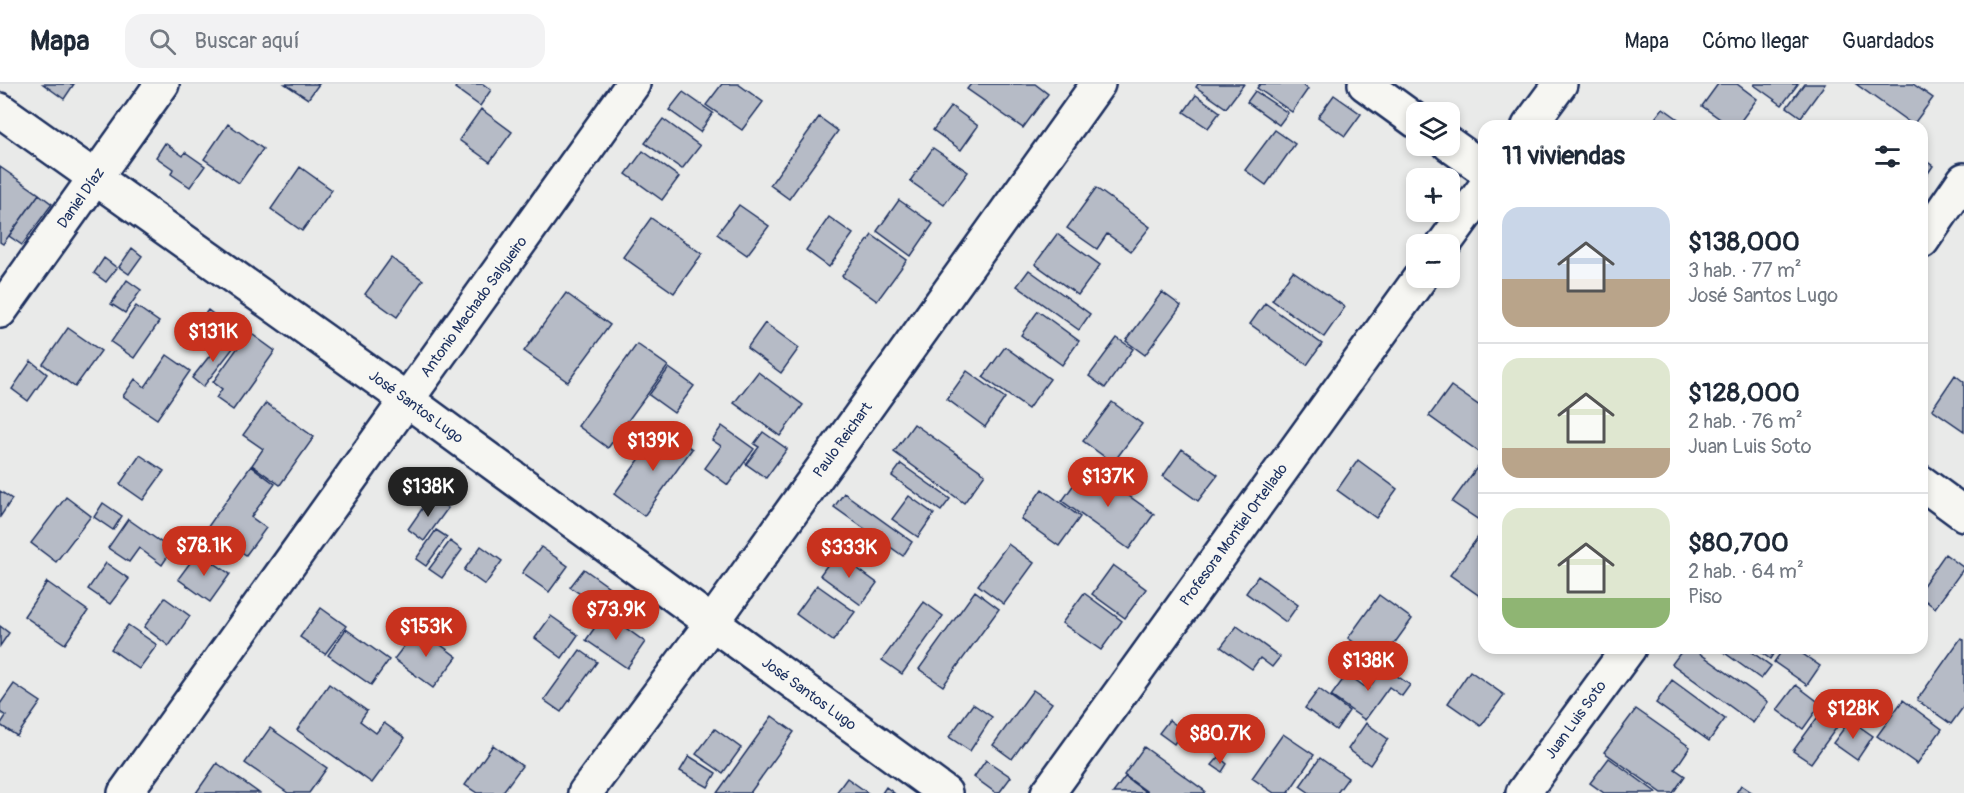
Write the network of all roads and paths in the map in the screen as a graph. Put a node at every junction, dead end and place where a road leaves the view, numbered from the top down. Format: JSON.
{"nodes":[{"id":1,"x":162,"y":84,"type":"edge"},
{"id":2,"x":633,"y":84,"type":"edge"},
{"id":3,"x":1098,"y":84,"type":"edge"},
{"id":4,"x":1365,"y":84,"type":"edge"},
{"id":5,"x":1560,"y":84,"type":"edge"},
{"id":6,"x":0,"y":110,"type":"edge"},
{"id":7,"x":1406,"y":114,"type":"edge"},
{"id":8,"x":1533,"y":120,"type":"edge"},
{"id":9,"x":1460,"y":152,"type":"edge"},
{"id":10,"x":1478,"y":165,"type":"edge"},
{"id":11,"x":95,"y":178,"type":"junction"},
{"id":12,"x":1964,"y":180,"type":"edge"},
{"id":13,"x":1478,"y":197,"type":"edge"},
{"id":14,"x":1928,"y":232,"type":"edge"},
{"id":15,"x":1451,"y":234,"type":"edge"},
{"id":16,"x":1413,"y":288,"type":"edge"},
{"id":17,"x":0,"y":311,"type":"edge"},
{"id":18,"x":407,"y":400,"type":"junction"},
{"id":19,"x":1928,"y":487,"type":"edge"},
{"id":20,"x":1964,"y":514,"type":"edge"},
{"id":21,"x":712,"y":623,"type":"junction"},
{"id":22,"x":1625,"y":654,"type":"edge"},
{"id":23,"x":125,"y":793,"type":"edge"},
{"id":24,"x":585,"y":793,"type":"edge"},
{"id":25,"x":945,"y":793,"type":"edge"},
{"id":26,"x":1048,"y":793,"type":"edge"},
{"id":27,"x":1523,"y":793,"type":"edge"}],
"edges":[{"from":1,"to":11,"type":"street","name":"Daniel Díaz"},
{"from":2,"to":18,"type":"street","name":"Antonio Machado Salgueiro"},
{"from":3,"to":21,"type":"street","name":"Paulo Reichart"},
{"from":4,"to":7,"type":"street"},
{"from":5,"to":8,"type":"street"},
{"from":6,"to":11,"type":"street","name":"José Santos Lugo"},
{"from":9,"to":10,"type":"street"},
{"from":11,"to":17,"type":"street","name":"Daniel Díaz"},
{"from":11,"to":18,"type":"street","name":"José Santos Lugo"},
{"from":12,"to":14,"type":"street"},
{"from":13,"to":15,"type":"street"},
{"from":16,"to":26,"type":"street","name":"Profesora Montiel Ortellado"},
{"from":18,"to":21,"type":"street","name":"José Santos Lugo"},
{"from":18,"to":23,"type":"street","name":"Antonio Machado Salgueiro"},
{"from":19,"to":20,"type":"street"},
{"from":21,"to":24,"type":"street","name":"Paulo Reichart"},
{"from":21,"to":25,"type":"street","name":"José Santos Lugo"},
{"from":22,"to":27,"type":"street","name":"Juan Luis Soto"}]}
